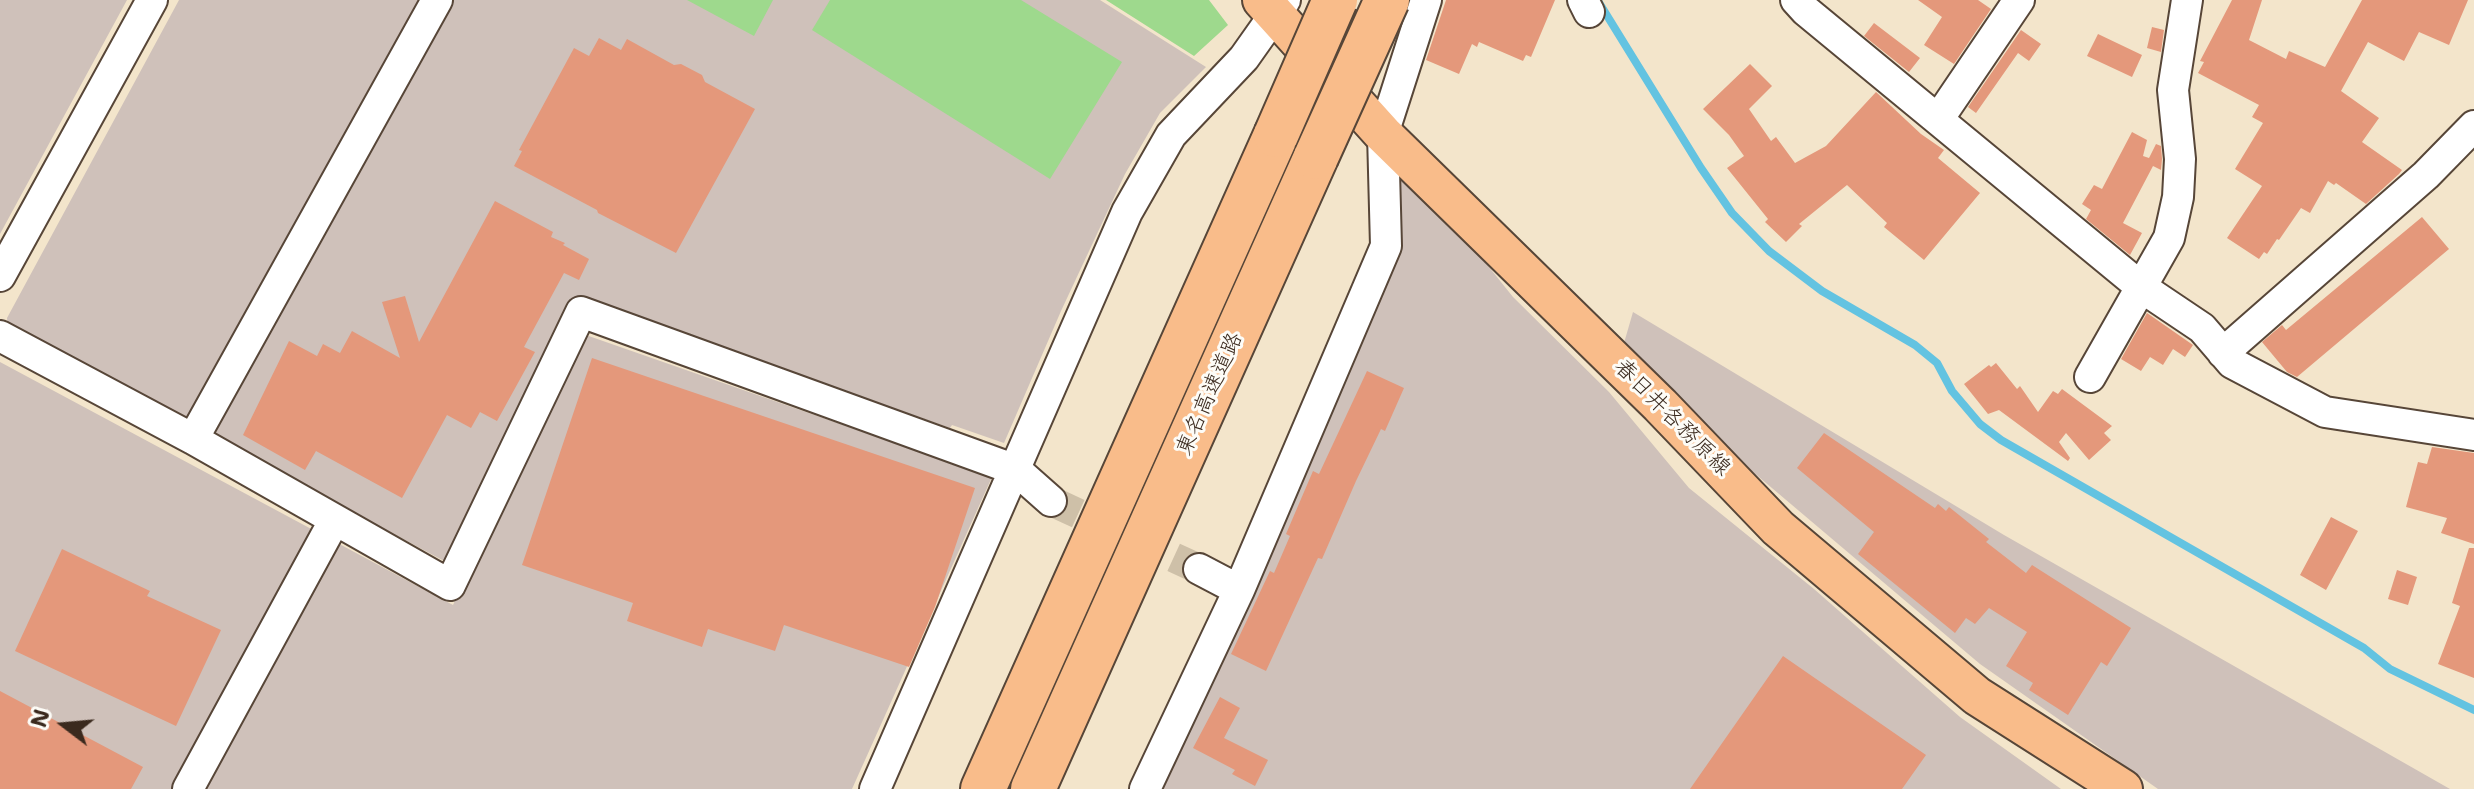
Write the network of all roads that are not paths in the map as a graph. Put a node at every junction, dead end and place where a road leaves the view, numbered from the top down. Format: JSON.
{"nodes":[{"id":1,"x":152,"y":0,"type":"edge"},
{"id":2,"x":437,"y":0,"type":"edge"},
{"id":3,"x":1335,"y":0,"type":"edge"},
{"id":4,"x":1387,"y":0,"type":"edge"},
{"id":5,"x":1426,"y":0,"type":"edge"},
{"id":6,"x":1796,"y":0,"type":"edge"},
{"id":7,"x":2019,"y":0,"type":"edge"},
{"id":8,"x":2187,"y":0,"type":"edge"},
{"id":9,"x":1275,"y":5,"type":"edge"},
{"id":10,"x":1939,"y":118,"type":"junction"},
{"id":11,"x":2474,"y":126,"type":"edge"},
{"id":12,"x":1383,"y":134,"type":"junction"},
{"id":13,"x":0,"y":276,"type":"edge"},
{"id":14,"x":2141,"y":287,"type":"junction"},
{"id":15,"x":0,"y":336,"type":"edge"},
{"id":16,"x":2223,"y":353,"type":"junction"},
{"id":17,"x":2090,"y":377,"type":"dead end"},
{"id":18,"x":2474,"y":435,"type":"edge"},
{"id":19,"x":193,"y":439,"type":"junction"},
{"id":20,"x":1016,"y":470,"type":"junction"},
{"id":21,"x":1051,"y":501,"type":"tunnel mouth"},
{"id":22,"x":334,"y":521,"type":"junction"},
{"id":23,"x":1199,"y":569,"type":"tunnel mouth"},
{"id":24,"x":1239,"y":590,"type":"junction"},
{"id":25,"x":188,"y":789,"type":"edge"},
{"id":26,"x":875,"y":789,"type":"edge"},
{"id":27,"x":983,"y":789,"type":"edge"},
{"id":28,"x":1033,"y":789,"type":"edge"},
{"id":29,"x":1145,"y":789,"type":"edge"},
{"id":30,"x":2123,"y":789,"type":"edge"}],
"edges":[{"from":1,"to":13,"type":"street"},
{"from":2,"to":19,"type":"street"},
{"from":3,"to":27,"type":"highway","name":"東名高速道路","bridge":true},
{"from":4,"to":28,"type":"highway","name":"東名高速道路","bridge":true},
{"from":5,"to":12,"type":"street"},
{"from":6,"to":10,"type":"street"},
{"from":7,"to":10,"type":"street"},
{"from":8,"to":14,"type":"street"},
{"from":9,"to":12,"type":"main road","name":"春日井各務原線"},
{"from":9,"to":20,"type":"street"},
{"from":10,"to":14,"type":"street"},
{"from":11,"to":16,"type":"street"},
{"from":12,"to":24,"type":"street"},
{"from":12,"to":30,"type":"main road","name":"春日井各務原線"},
{"from":14,"to":16,"type":"street"},
{"from":14,"to":17,"type":"street"},
{"from":15,"to":19,"type":"street"},
{"from":16,"to":18,"type":"street"},
{"from":19,"to":22,"type":"street"},
{"from":20,"to":21,"type":"street"},
{"from":20,"to":22,"type":"street"},
{"from":20,"to":26,"type":"street"},
{"from":22,"to":25,"type":"street"},
{"from":23,"to":24,"type":"street"},
{"from":24,"to":29,"type":"street"}]}
